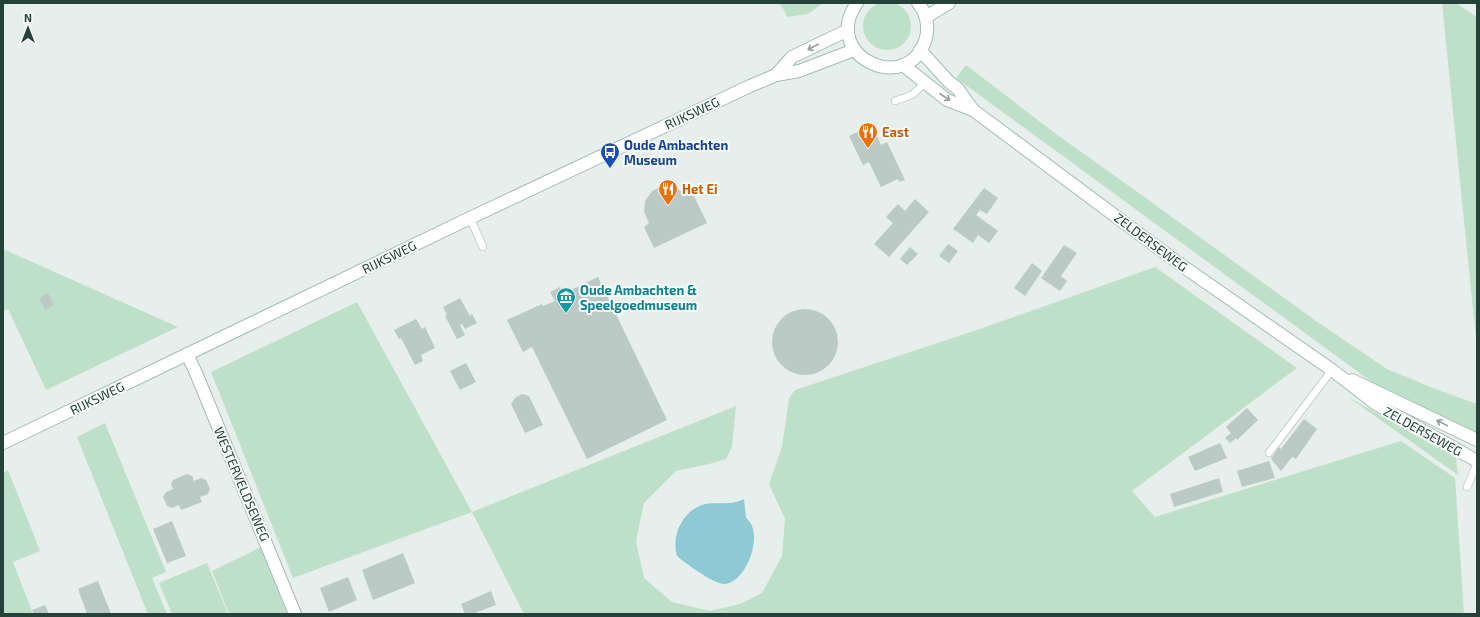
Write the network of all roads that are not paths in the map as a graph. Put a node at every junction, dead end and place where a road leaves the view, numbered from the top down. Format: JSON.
{"nodes":[{"id":1,"x":856,"y":3,"type":"edge"},
{"id":2,"x":918,"y":3,"type":"edge"},
{"id":3,"x":949,"y":3,"type":"edge"},
{"id":4,"x":926,"y":17,"type":"junction"},
{"id":5,"x":848,"y":30,"type":"junction"},
{"id":6,"x":854,"y":50,"type":"junction"},
{"id":7,"x":920,"y":50,"type":"junction"},
{"id":8,"x":903,"y":65,"type":"junction"},
{"id":9,"x":776,"y":75,"type":"junction"},
{"id":10,"x":925,"y":83,"type":"junction"},
{"id":11,"x":895,"y":101,"type":"dead end"},
{"id":12,"x":973,"y":110,"type":"junction"},
{"id":13,"x":470,"y":218,"type":"junction"},
{"id":14,"x":483,"y":247,"type":"dead end"},
{"id":15,"x":188,"y":354,"type":"junction"},
{"id":16,"x":1332,"y":370,"type":"junction"},
{"id":17,"x":1477,"y":440,"type":"edge"},
{"id":18,"x":3,"y":443,"type":"edge"},
{"id":19,"x":1269,"y":453,"type":"dead end"},
{"id":20,"x":1477,"y":461,"type":"edge"},
{"id":21,"x":1477,"y":464,"type":"edge"},
{"id":22,"x":1467,"y":487,"type":"dead end"},
{"id":23,"x":295,"y":614,"type":"edge"}],
"edges":[{"from":1,"to":5,"type":"main road"},
{"from":2,"to":4,"type":"main road"},
{"from":3,"to":4,"type":"main road"},
{"from":4,"to":7,"type":"main road"},
{"from":5,"to":6,"type":"main road"},
{"from":5,"to":9,"type":"main road","name":"RIJKSWEG","one_way":true},
{"from":6,"to":8,"type":"main road"},
{"from":6,"to":9,"type":"main road","name":"RIJKSWEG"},
{"from":7,"to":8,"type":"main road"},
{"from":7,"to":12,"type":"main road","name":"ZELDERSEWEG"},
{"from":8,"to":10,"type":"main road","name":"ZELDERSEWEG"},
{"from":9,"to":13,"type":"main road","name":"RIJKSWEG"},
{"from":10,"to":11,"type":"lane"},
{"from":10,"to":12,"type":"main road","name":"ZELDERSEWEG","one_way":true},
{"from":12,"to":16,"type":"main road","name":"ZELDERSEWEG"},
{"from":13,"to":14,"type":"lane"},
{"from":13,"to":15,"type":"main road","name":"RIJKSWEG"},
{"from":15,"to":18,"type":"main road","name":"RIJKSWEG"},
{"from":15,"to":23,"type":"main road","name":"WESTERVELDSEWEG"},
{"from":17,"to":16,"type":"main road","name":"ZELDERSEWEG","one_way":true},
{"from":16,"to":19,"type":"lane"},
{"from":16,"to":20,"type":"main road","name":"ZELDERSEWEG"},
{"from":21,"to":22,"type":"lane"}]}
